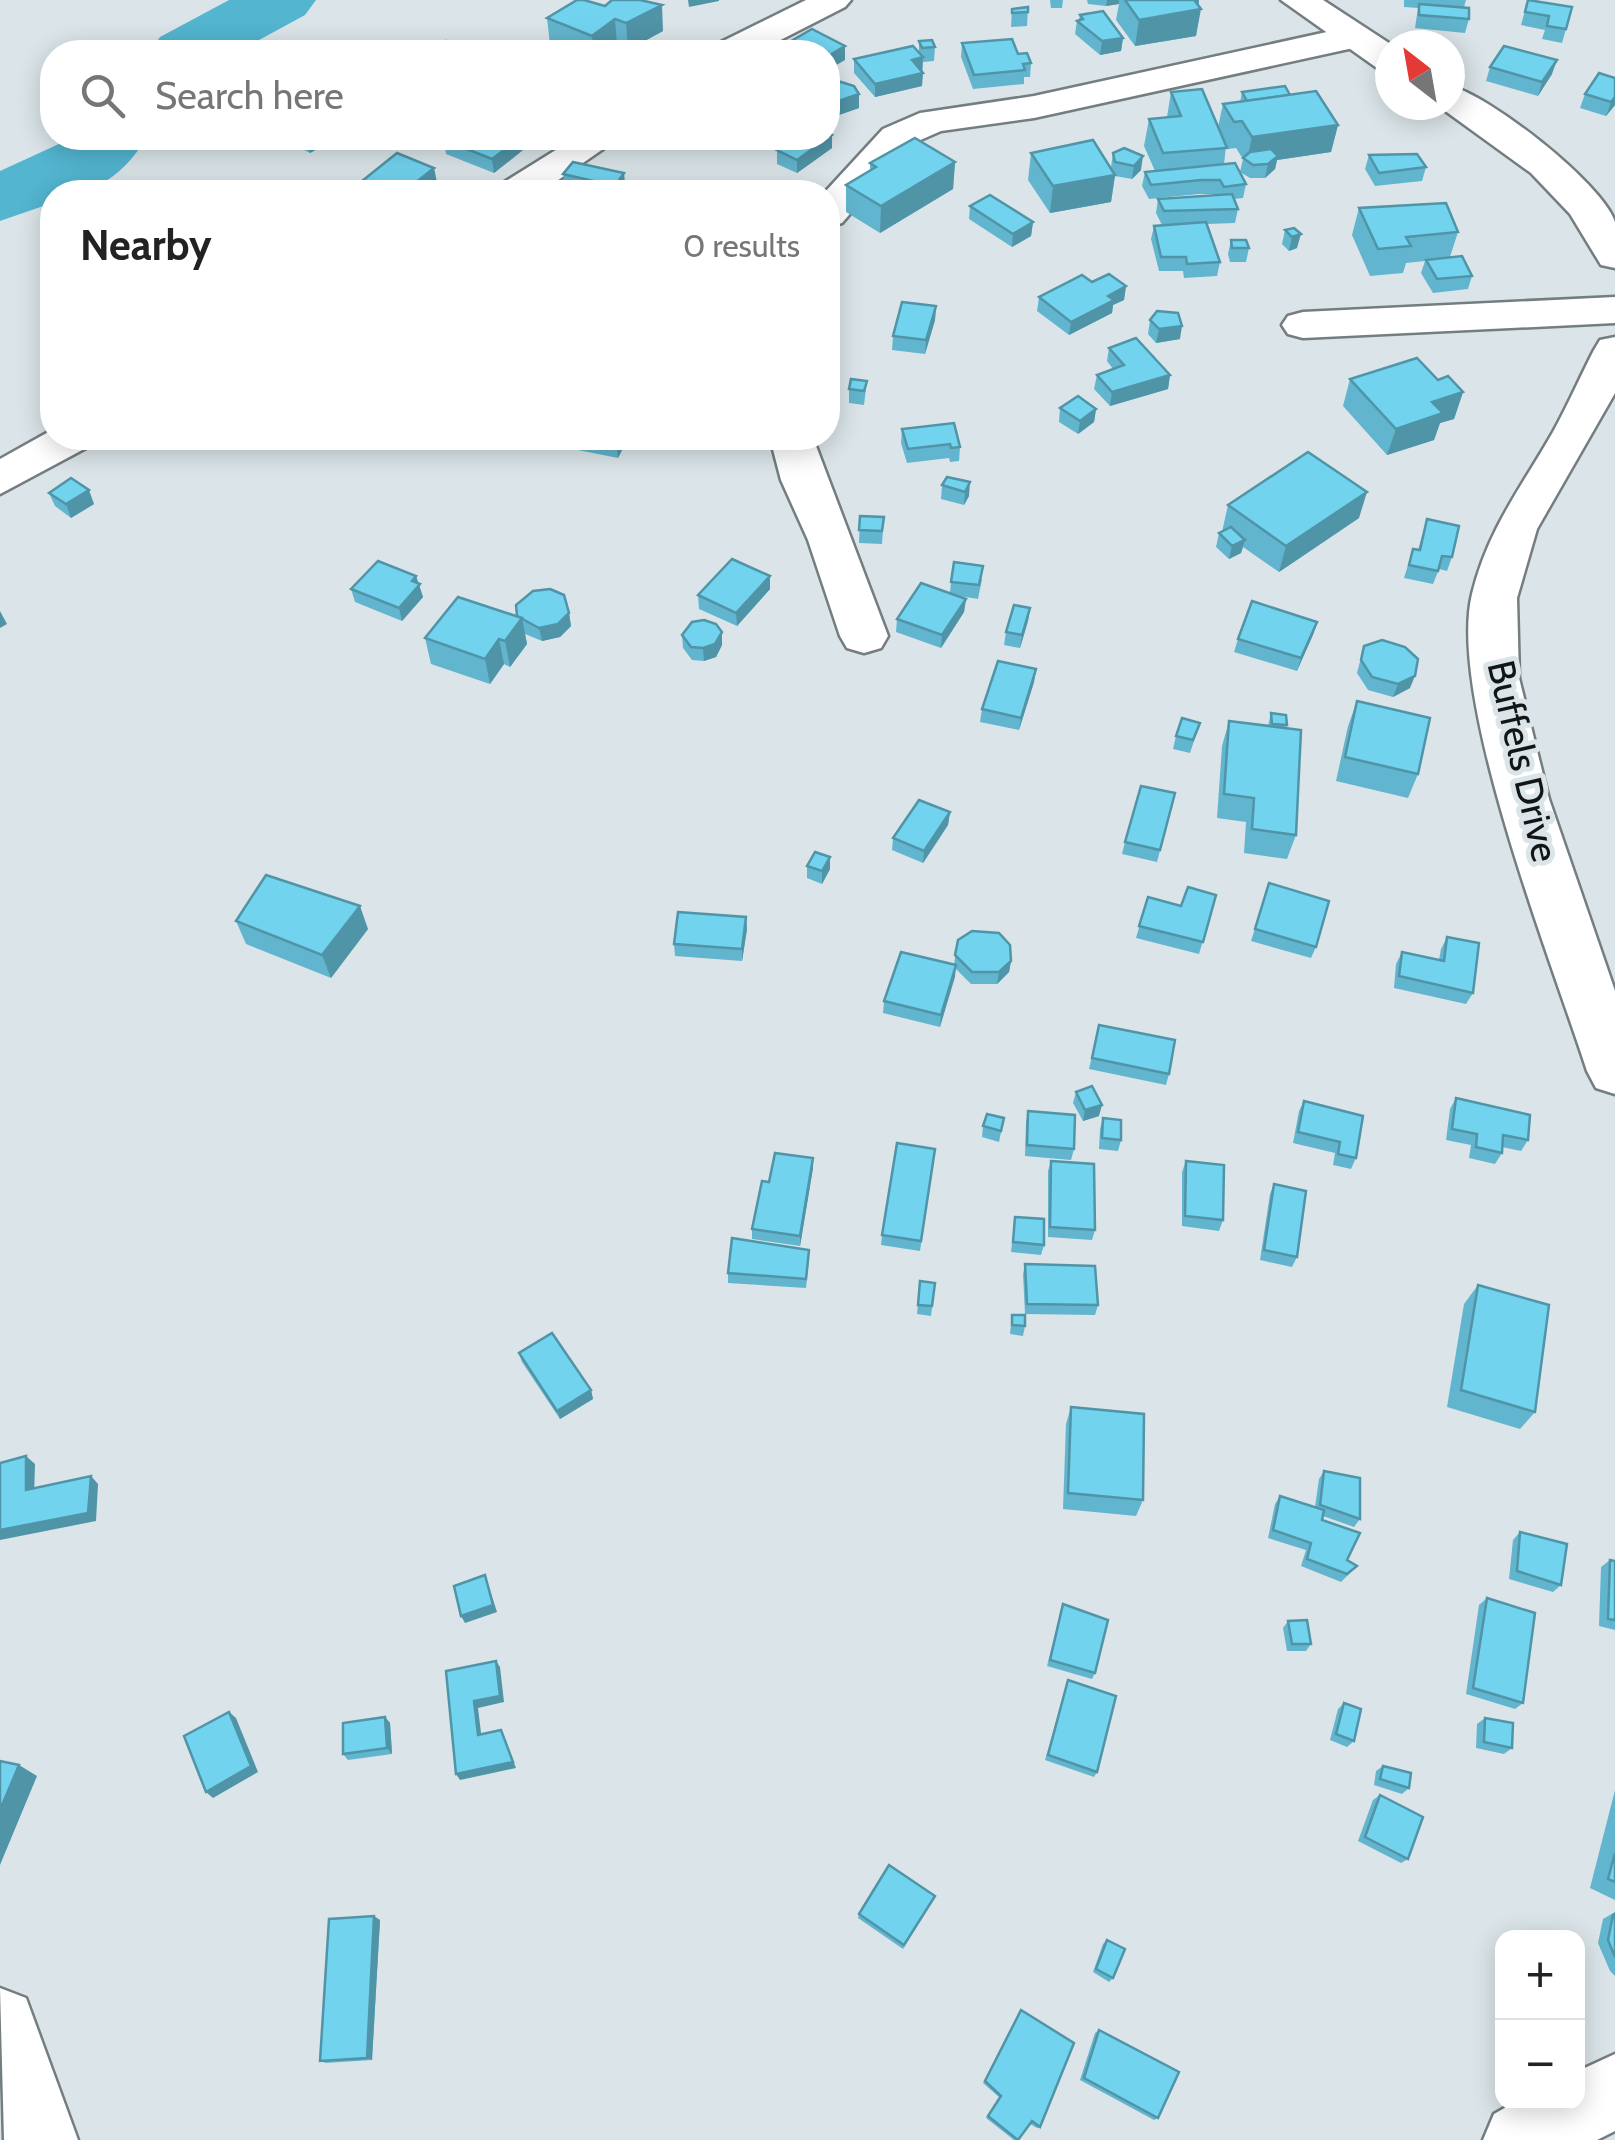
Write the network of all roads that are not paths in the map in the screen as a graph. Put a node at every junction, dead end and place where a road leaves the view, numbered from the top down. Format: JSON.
{"nodes":[{"id":1,"x":833,"y":0,"type":"edge"},
{"id":2,"x":1300,"y":0,"type":"edge"},
{"id":3,"x":1354,"y":37,"type":"junction"},
{"id":4,"x":754,"y":40,"type":"edge"},
{"id":5,"x":1375,"y":50,"type":"edge"},
{"id":6,"x":1465,"y":107,"type":"edge"},
{"id":7,"x":581,"y":150,"type":"edge"},
{"id":8,"x":534,"y":180,"type":"edge"},
{"id":9,"x":840,"y":199,"type":"edge"},
{"id":10,"x":1615,"y":256,"type":"edge"},
{"id":11,"x":1615,"y":310,"type":"edge"},
{"id":12,"x":1303,"y":325,"type":"dead end"},
{"id":13,"x":1615,"y":350,"type":"edge"},
{"id":14,"x":50,"y":450,"type":"edge"},
{"id":15,"x":794,"y":450,"type":"edge"},
{"id":16,"x":0,"y":479,"type":"edge"},
{"id":17,"x":864,"y":636,"type":"dead end"},
{"id":18,"x":1615,"y":1070,"type":"edge"},
{"id":19,"x":0,"y":2024,"type":"edge"},
{"id":20,"x":1615,"y":2090,"type":"edge"},
{"id":21,"x":42,"y":2140,"type":"edge"},
{"id":22,"x":1520,"y":2140,"type":"edge"}],
"edges":[{"from":1,"to":4,"type":"street"},
{"from":2,"to":3,"type":"street"},
{"from":3,"to":5,"type":"street"},
{"from":3,"to":9,"type":"street"},
{"from":6,"to":10,"type":"street"},
{"from":7,"to":8,"type":"street"},
{"from":11,"to":12,"type":"street"},
{"from":13,"to":18,"type":"street","name":"Buffels Drive"},
{"from":14,"to":16,"type":"street"},
{"from":15,"to":17,"type":"street"},
{"from":19,"to":21,"type":"street"},
{"from":20,"to":22,"type":"street"}]}
